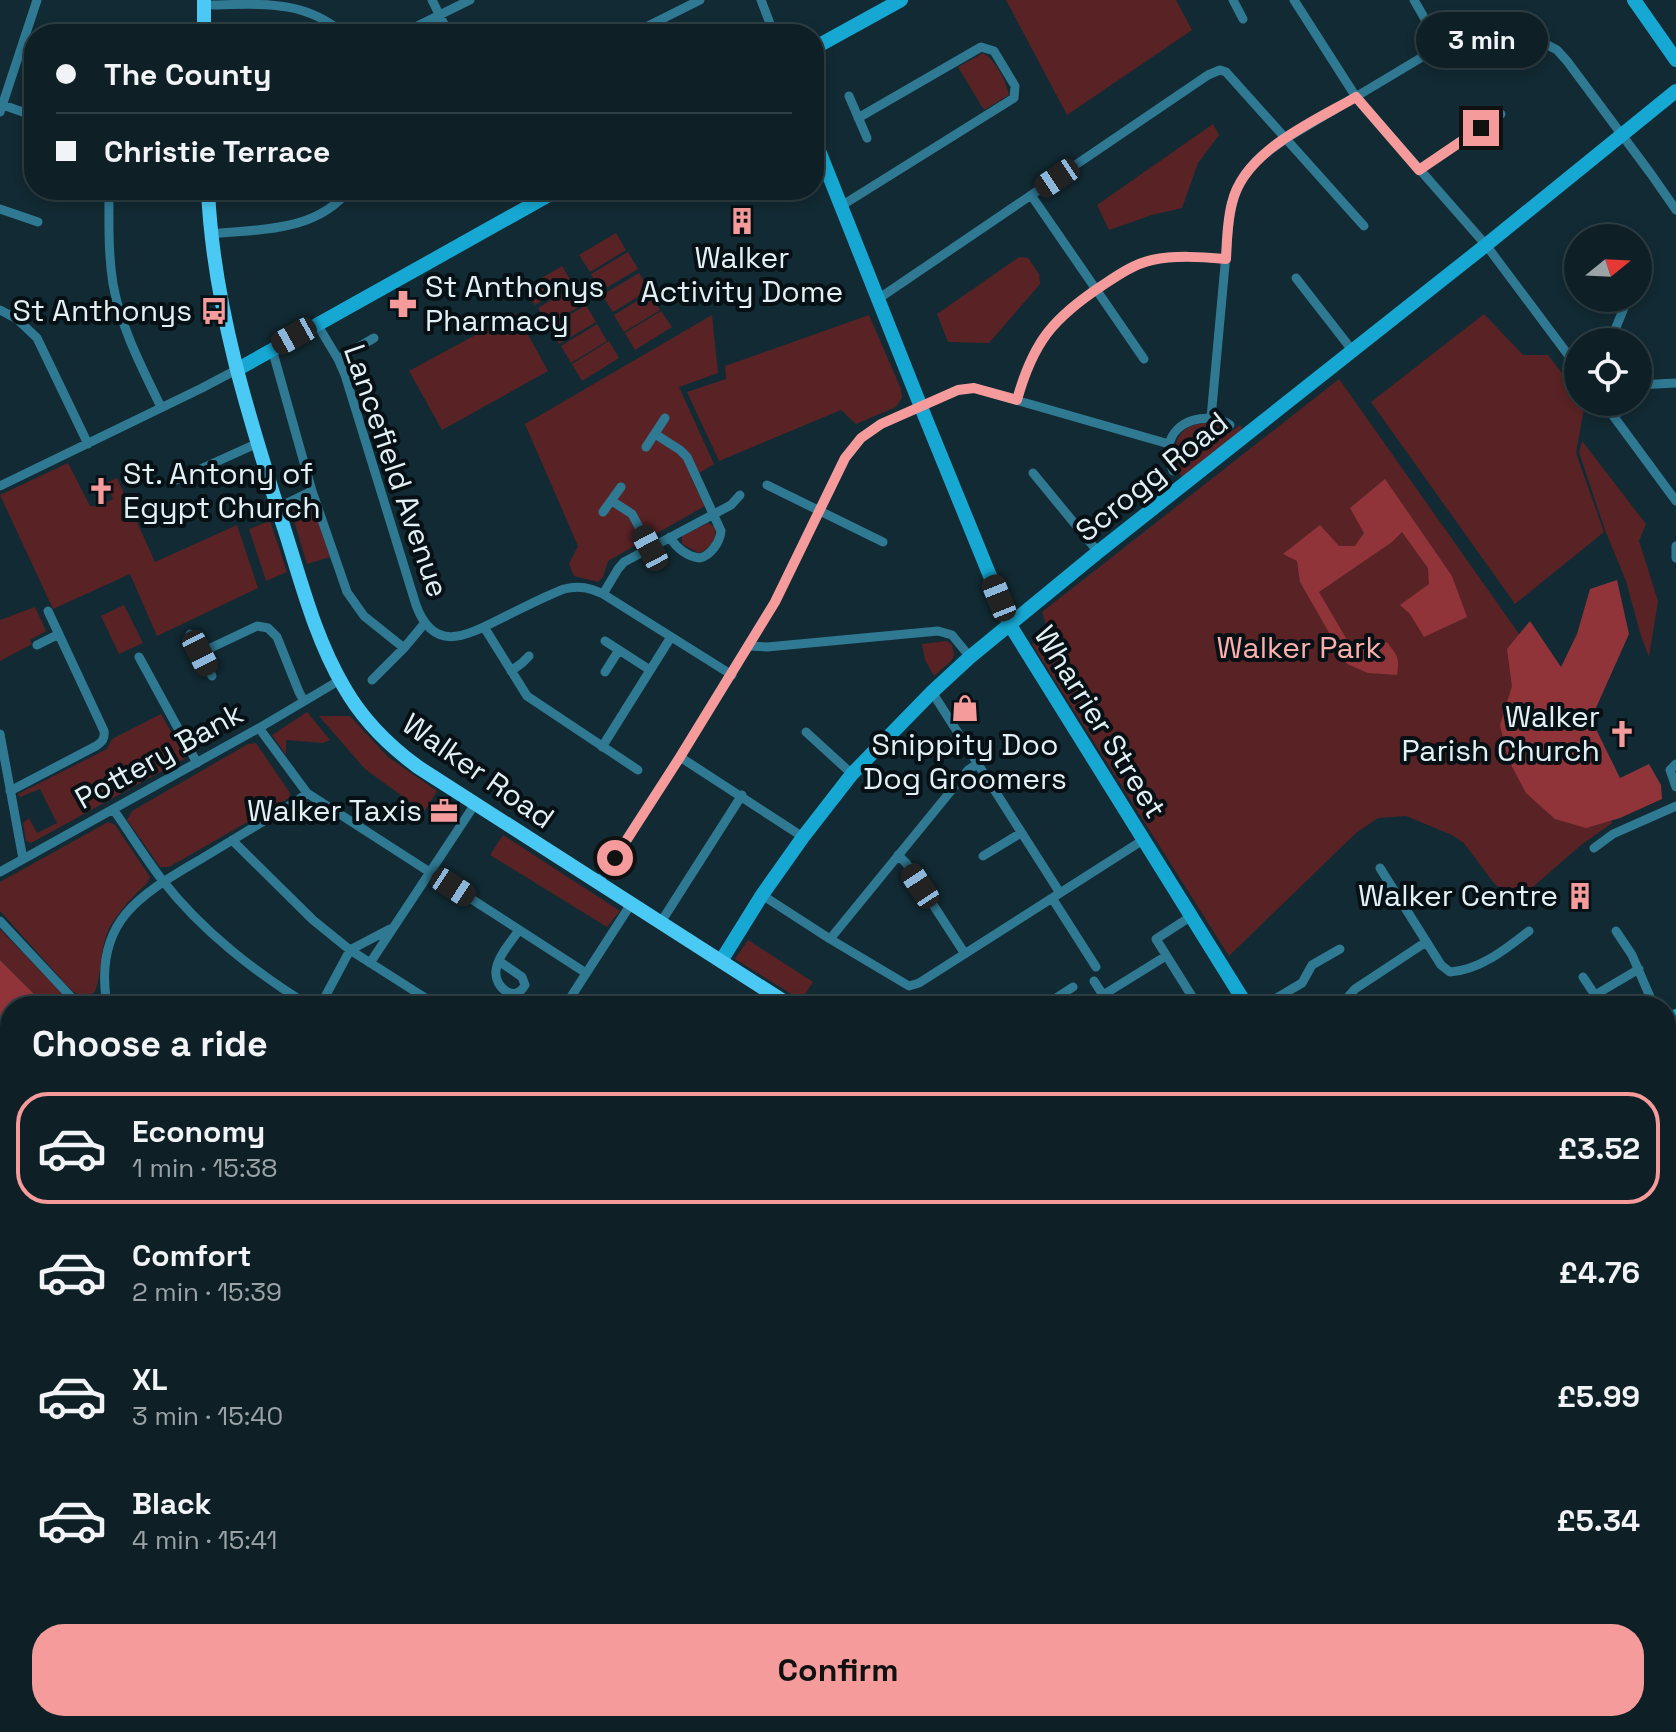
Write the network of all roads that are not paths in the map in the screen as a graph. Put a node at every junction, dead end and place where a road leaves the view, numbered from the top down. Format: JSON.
{"nodes":[{"id":1,"x":37,"y":0,"type":"edge"},
{"id":2,"x":432,"y":0,"type":"edge"},
{"id":3,"x":470,"y":0,"type":"edge"},
{"id":4,"x":700,"y":0,"type":"edge"},
{"id":5,"x":761,"y":0,"type":"edge"},
{"id":6,"x":901,"y":0,"type":"edge"},
{"id":7,"x":1233,"y":0,"type":"edge"},
{"id":8,"x":1294,"y":0,"type":"edge"},
{"id":9,"x":1414,"y":0,"type":"edge"},
{"id":10,"x":1634,"y":0,"type":"edge"},
{"id":11,"x":208,"y":3,"type":"edge"},
{"id":12,"x":879,"y":5,"type":"edge"},
{"id":13,"x":440,"y":15,"type":"junction"},
{"id":14,"x":1243,"y":19,"type":"dead end"},
{"id":15,"x":29,"y":24,"type":"edge"},
{"id":16,"x":205,"y":24,"type":"edge"},
{"id":17,"x":333,"y":24,"type":"edge"},
{"id":18,"x":422,"y":24,"type":"edge"},
{"id":19,"x":444,"y":24,"type":"edge"},
{"id":20,"x":652,"y":24,"type":"edge"},
{"id":21,"x":770,"y":24,"type":"edge"},
{"id":22,"x":24,"y":39,"type":"edge"},
{"id":23,"x":824,"y":41,"type":"edge"},
{"id":24,"x":1440,"y":45,"type":"junction"},
{"id":25,"x":1676,"y":60,"type":"edge"},
{"id":26,"x":1676,"y":91,"type":"edge"},
{"id":27,"x":849,"y":96,"type":"dead end"},
{"id":28,"x":1356,"y":97,"type":"junction"},
{"id":29,"x":1,"y":109,"type":"edge"},
{"id":30,"x":24,"y":114,"type":"edge"},
{"id":31,"x":1501,"y":114,"type":"dead end"},
{"id":32,"x":858,"y":118,"type":"junction"},
{"id":33,"x":1623,"y":135,"type":"junction"},
{"id":34,"x":867,"y":138,"type":"dead end"},
{"id":35,"x":1287,"y":138,"type":"junction"},
{"id":36,"x":824,"y":163,"type":"edge"},
{"id":37,"x":1419,"y":170,"type":"junction"},
{"id":38,"x":1031,"y":195,"type":"junction"},
{"id":39,"x":109,"y":200,"type":"edge"},
{"id":40,"x":209,"y":200,"type":"edge"},
{"id":41,"x":340,"y":200,"type":"edge"},
{"id":42,"x":525,"y":200,"type":"edge"},
{"id":43,"x":841,"y":206,"type":"junction"},
{"id":44,"x":0,"y":209,"type":"edge"},
{"id":45,"x":1676,"y":210,"type":"edge"},
{"id":46,"x":38,"y":222,"type":"dead end"},
{"id":47,"x":1364,"y":226,"type":"dead end"},
{"id":48,"x":211,"y":234,"type":"junction"},
{"id":49,"x":1486,"y":245,"type":"junction"},
{"id":50,"x":1226,"y":259,"type":"junction"},
{"id":51,"x":1296,"y":278,"type":"dead end"},
{"id":52,"x":1096,"y":290,"type":"junction"},
{"id":53,"x":878,"y":299,"type":"junction"},
{"id":54,"x":0,"y":310,"type":"edge"},
{"id":55,"x":317,"y":324,"type":"junction"},
{"id":56,"x":374,"y":338,"type":"dead end"},
{"id":57,"x":1564,"y":342,"type":"edge"},
{"id":58,"x":272,"y":349,"type":"junction"},
{"id":59,"x":1352,"y":350,"type":"junction"},
{"id":60,"x":338,"y":359,"type":"junction"},
{"id":61,"x":1144,"y":359,"type":"dead end"},
{"id":62,"x":238,"y":369,"type":"junction"},
{"id":63,"x":1676,"y":383,"type":"edge"},
{"id":64,"x":1652,"y":384,"type":"edge"},
{"id":65,"x":1017,"y":400,"type":"junction"},
{"id":66,"x":161,"y":407,"type":"junction"},
{"id":67,"x":921,"y":407,"type":"junction"},
{"id":68,"x":1614,"y":416,"type":"edge"},
{"id":69,"x":665,"y":418,"type":"dead end"},
{"id":70,"x":1211,"y":418,"type":"junction"},
{"id":71,"x":1230,"y":425,"type":"dead end"},
{"id":72,"x":655,"y":434,"type":"junction"},
{"id":73,"x":258,"y":443,"type":"junction"},
{"id":74,"x":88,"y":444,"type":"junction"},
{"id":75,"x":1169,"y":444,"type":"junction"},
{"id":76,"x":646,"y":447,"type":"dead end"},
{"id":77,"x":1173,"y":471,"type":"dead end"},
{"id":78,"x":1033,"y":473,"type":"dead end"},
{"id":79,"x":174,"y":481,"type":"dead end"},
{"id":80,"x":767,"y":485,"type":"dead end"},
{"id":81,"x":0,"y":486,"type":"edge"},
{"id":82,"x":621,"y":487,"type":"dead end"},
{"id":83,"x":312,"y":491,"type":"junction"},
{"id":84,"x":740,"y":495,"type":"dead end"},
{"id":85,"x":612,"y":501,"type":"junction"},
{"id":86,"x":1676,"y":501,"type":"edge"},
{"id":87,"x":287,"y":503,"type":"dead end"},
{"id":88,"x":819,"y":509,"type":"junction"},
{"id":89,"x":603,"y":512,"type":"dead end"},
{"id":90,"x":714,"y":513,"type":"junction"},
{"id":91,"x":670,"y":537,"type":"junction"},
{"id":92,"x":883,"y":542,"type":"dead end"},
{"id":93,"x":1676,"y":546,"type":"edge"},
{"id":94,"x":650,"y":548,"type":"junction"},
{"id":95,"x":1098,"y":552,"type":"junction"},
{"id":96,"x":1676,"y":558,"type":"edge"},
{"id":97,"x":603,"y":594,"type":"junction"},
{"id":98,"x":48,"y":611,"type":"dead end"},
{"id":99,"x":424,"y":624,"type":"junction"},
{"id":100,"x":1010,"y":625,"type":"junction"},
{"id":101,"x":484,"y":627,"type":"junction"},
{"id":102,"x":59,"y":634,"type":"junction"},
{"id":103,"x":190,"y":634,"type":"dead end"},
{"id":104,"x":671,"y":637,"type":"junction"},
{"id":105,"x":605,"y":641,"type":"dead end"},
{"id":106,"x":37,"y":645,"type":"dead end"},
{"id":107,"x":749,"y":646,"type":"junction"},
{"id":108,"x":404,"y":648,"type":"junction"},
{"id":109,"x":619,"y":650,"type":"junction"},
{"id":110,"x":200,"y":653,"type":"junction"},
{"id":111,"x":529,"y":656,"type":"dead end"},
{"id":112,"x":139,"y":657,"type":"dead end"},
{"id":113,"x":970,"y":657,"type":"junction"},
{"id":114,"x":650,"y":670,"type":"junction"},
{"id":115,"x":511,"y":671,"type":"junction"},
{"id":116,"x":605,"y":672,"type":"dead end"},
{"id":117,"x":732,"y":675,"type":"junction"},
{"id":118,"x":212,"y":676,"type":"dead end"},
{"id":119,"x":340,"y":680,"type":"junction"},
{"id":120,"x":372,"y":680,"type":"dead end"},
{"id":121,"x":932,"y":692,"type":"junction"},
{"id":122,"x":304,"y":701,"type":"junction"},
{"id":123,"x":259,"y":728,"type":"junction"},
{"id":124,"x":806,"y":732,"type":"dead end"},
{"id":125,"x":0,"y":734,"type":"edge"},
{"id":126,"x":602,"y":747,"type":"junction"},
{"id":127,"x":680,"y":757,"type":"junction"},
{"id":128,"x":197,"y":763,"type":"junction"},
{"id":129,"x":977,"y":764,"type":"junction"},
{"id":130,"x":1676,"y":764,"type":"edge"},
{"id":131,"x":638,"y":770,"type":"dead end"},
{"id":132,"x":852,"y":774,"type":"junction"},
{"id":133,"x":1676,"y":787,"type":"edge"},
{"id":134,"x":10,"y":791,"type":"junction"},
{"id":135,"x":307,"y":793,"type":"junction"},
{"id":136,"x":742,"y":795,"type":"junction"},
{"id":137,"x":475,"y":804,"type":"junction"},
{"id":138,"x":1676,"y":806,"type":"edge"},
{"id":139,"x":113,"y":809,"type":"junction"},
{"id":140,"x":1021,"y":833,"type":"junction"},
{"id":141,"x":803,"y":837,"type":"junction"},
{"id":142,"x":232,"y":840,"type":"junction"},
{"id":143,"x":1143,"y":840,"type":"junction"},
{"id":144,"x":1594,"y":848,"type":"dead end"},
{"id":145,"x":898,"y":855,"type":"junction"},
{"id":146,"x":983,"y":856,"type":"dead end"},
{"id":147,"x":23,"y":859,"type":"junction"},
{"id":148,"x":1380,"y":868,"type":"dead end"},
{"id":149,"x":0,"y":872,"type":"edge"},
{"id":150,"x":431,"y":872,"type":"junction"},
{"id":151,"x":163,"y":882,"type":"junction"},
{"id":152,"x":598,"y":883,"type":"junction"},
{"id":153,"x":762,"y":895,"type":"junction"},
{"id":154,"x":1056,"y":895,"type":"junction"},
{"id":155,"x":631,"y":904,"type":"junction"},
{"id":156,"x":1190,"y":917,"type":"junction"},
{"id":157,"x":0,"y":921,"type":"edge"},
{"id":158,"x":661,"y":922,"type":"junction"},
{"id":159,"x":394,"y":927,"type":"junction"},
{"id":160,"x":519,"y":930,"type":"junction"},
{"id":161,"x":1529,"y":931,"type":"dead end"},
{"id":162,"x":1616,"y":931,"type":"dead end"},
{"id":163,"x":830,"y":939,"type":"junction"},
{"id":164,"x":1426,"y":942,"type":"junction"},
{"id":165,"x":1340,"y":949,"type":"dead end"},
{"id":166,"x":350,"y":950,"type":"junction"},
{"id":167,"x":965,"y":954,"type":"junction"},
{"id":168,"x":1166,"y":956,"type":"junction"},
{"id":169,"x":499,"y":961,"type":"dead end"},
{"id":170,"x":721,"y":961,"type":"junction"},
{"id":171,"x":370,"y":963,"type":"junction"},
{"id":172,"x":1096,"y":967,"type":"dead end"},
{"id":173,"x":1639,"y":969,"type":"junction"},
{"id":174,"x":586,"y":973,"type":"junction"},
{"id":175,"x":1583,"y":977,"type":"dead end"},
{"id":176,"x":1094,"y":981,"type":"dead end"},
{"id":177,"x":1073,"y":987,"type":"dead end"},
{"id":178,"x":72,"y":996,"type":"edge"},
{"id":179,"x":106,"y":996,"type":"edge"},
{"id":180,"x":294,"y":996,"type":"edge"},
{"id":181,"x":325,"y":996,"type":"edge"},
{"id":182,"x":422,"y":996,"type":"edge"},
{"id":183,"x":571,"y":996,"type":"edge"},
{"id":184,"x":775,"y":996,"type":"edge"},
{"id":185,"x":1059,"y":996,"type":"edge"},
{"id":186,"x":1192,"y":996,"type":"edge"},
{"id":187,"x":1241,"y":996,"type":"edge"},
{"id":188,"x":1280,"y":996,"type":"edge"},
{"id":189,"x":1350,"y":996,"type":"edge"},
{"id":190,"x":1650,"y":996,"type":"edge"}],
"edges":[{"from":1,"to":15,"type":"street"},
{"from":2,"to":13,"type":"street"},
{"from":3,"to":13,"type":"street"},
{"from":4,"to":20,"type":"street"},
{"from":5,"to":21,"type":"street"},
{"from":6,"to":12,"type":"street"},
{"from":7,"to":14,"type":"street"},
{"from":8,"to":28,"type":"street"},
{"from":9,"to":24,"type":"street"},
{"from":10,"to":25,"type":"street"},
{"from":11,"to":16,"type":"main road"},
{"from":11,"to":17,"type":"street"},
{"from":12,"to":23,"type":"street"},
{"from":13,"to":18,"type":"street"},
{"from":13,"to":19,"type":"street"},
{"from":22,"to":29,"type":"street"},
{"from":24,"to":28,"type":"street"},
{"from":24,"to":33,"type":"street"},
{"from":26,"to":33,"type":"street","name":"Scrogg Road"},
{"from":27,"to":32,"type":"street"},
{"from":28,"to":35,"type":"street"},
{"from":28,"to":37,"type":"street"},
{"from":29,"to":30,"type":"street"},
{"from":31,"to":37,"type":"street"},
{"from":32,"to":34,"type":"street"},
{"from":32,"to":43,"type":"street"},
{"from":33,"to":45,"type":"street"},
{"from":33,"to":49,"type":"street","name":"Scrogg Road"},
{"from":35,"to":38,"type":"street"},
{"from":35,"to":47,"type":"street"},
{"from":35,"to":50,"type":"street"},
{"from":36,"to":43,"type":"street","name":"Wharrier Street"},
{"from":37,"to":49,"type":"street"},
{"from":38,"to":52,"type":"street"},
{"from":38,"to":53,"type":"street"},
{"from":39,"to":66,"type":"street"},
{"from":40,"to":48,"type":"main road","name":"Walker Road"},
{"from":41,"to":48,"type":"street"},
{"from":42,"to":55,"type":"street"},
{"from":43,"to":53,"type":"street","name":"Wharrier Street"},
{"from":44,"to":46,"type":"street"},
{"from":48,"to":62,"type":"main road","name":"Walker Road"},
{"from":49,"to":57,"type":"street"},
{"from":49,"to":59,"type":"street","name":"Scrogg Road"},
{"from":50,"to":52,"type":"street"},
{"from":50,"to":70,"type":"street"},
{"from":51,"to":59,"type":"street"},
{"from":52,"to":61,"type":"street"},
{"from":52,"to":65,"type":"street"},
{"from":53,"to":67,"type":"street","name":"Wharrier Street"},
{"from":54,"to":74,"type":"street"},
{"from":55,"to":58,"type":"street"},
{"from":55,"to":60,"type":"street","name":"Lancefield Avenue"},
{"from":56,"to":60,"type":"street"},
{"from":58,"to":62,"type":"street"},
{"from":58,"to":83,"type":"street"},
{"from":59,"to":95,"type":"street","name":"Scrogg Road"},
{"from":60,"to":99,"type":"street","name":"Lancefield Avenue"},
{"from":62,"to":66,"type":"street"},
{"from":62,"to":73,"type":"main road","name":"Walker Road"},
{"from":63,"to":64,"type":"street"},
{"from":65,"to":67,"type":"street"},
{"from":65,"to":75,"type":"street"},
{"from":66,"to":74,"type":"street"},
{"from":67,"to":88,"type":"street"},
{"from":67,"to":100,"type":"street","name":"Wharrier Street"},
{"from":68,"to":86,"type":"street"},
{"from":69,"to":72,"type":"street"},
{"from":70,"to":71,"type":"street","name":"Scrogg Road"},
{"from":70,"to":75,"type":"street","name":"Scrogg Road"},
{"from":72,"to":76,"type":"street"},
{"from":72,"to":90,"type":"street"},
{"from":73,"to":79,"type":"street"},
{"from":73,"to":119,"type":"main road","name":"Walker Road"},
{"from":74,"to":81,"type":"street"},
{"from":75,"to":77,"type":"street","name":"Scrogg Road"},
{"from":78,"to":95,"type":"street"},
{"from":80,"to":88,"type":"street"},
{"from":82,"to":85,"type":"street"},
{"from":83,"to":87,"type":"street"},
{"from":83,"to":108,"type":"street"},
{"from":84,"to":90,"type":"street"},
{"from":85,"to":89,"type":"street"},
{"from":85,"to":94,"type":"street"},
{"from":88,"to":92,"type":"street"},
{"from":88,"to":107,"type":"street"},
{"from":90,"to":91,"type":"street"},
{"from":90,"to":91,"type":"street"},
{"from":91,"to":94,"type":"street"},
{"from":93,"to":96,"type":"street"},
{"from":94,"to":97,"type":"street"},
{"from":95,"to":100,"type":"street","name":"Scrogg Road"},
{"from":97,"to":101,"type":"street","name":"Lancefield Avenue"},
{"from":97,"to":104,"type":"street","name":"Lancefield Avenue"},
{"from":98,"to":102,"type":"street"},
{"from":99,"to":101,"type":"street","name":"Lancefield Avenue"},
{"from":99,"to":108,"type":"street"},
{"from":100,"to":113,"type":"street","name":"Scrogg Road"},
{"from":100,"to":143,"type":"street","name":"Wharrier Street"},
{"from":101,"to":115,"type":"street"},
{"from":102,"to":106,"type":"street"},
{"from":102,"to":134,"type":"street"},
{"from":103,"to":110,"type":"street"},
{"from":104,"to":114,"type":"street"},
{"from":104,"to":117,"type":"street","name":"Lancefield Avenue"},
{"from":105,"to":109,"type":"street"},
{"from":107,"to":113,"type":"street"},
{"from":107,"to":117,"type":"street"},
{"from":108,"to":120,"type":"street"},
{"from":109,"to":114,"type":"street"},
{"from":109,"to":116,"type":"street"},
{"from":110,"to":118,"type":"street"},
{"from":110,"to":122,"type":"street"},
{"from":111,"to":115,"type":"street"},
{"from":112,"to":128,"type":"street"},
{"from":113,"to":121,"type":"street","name":"Scrogg Road"},
{"from":114,"to":126,"type":"street"},
{"from":115,"to":126,"type":"street"},
{"from":117,"to":127,"type":"street"},
{"from":119,"to":122,"type":"street","name":"Pottery Bank"},
{"from":119,"to":137,"type":"main road","name":"Walker Road"},
{"from":121,"to":129,"type":"street"},
{"from":121,"to":132,"type":"street","name":"Scrogg Road"},
{"from":122,"to":123,"type":"street","name":"Pottery Bank"},
{"from":123,"to":128,"type":"street","name":"Pottery Bank"},
{"from":123,"to":135,"type":"street"},
{"from":124,"to":132,"type":"street"},
{"from":125,"to":134,"type":"street"},
{"from":126,"to":131,"type":"street"},
{"from":127,"to":136,"type":"street"},
{"from":127,"to":152,"type":"street"},
{"from":128,"to":139,"type":"street","name":"Pottery Bank"},
{"from":129,"to":140,"type":"street"},
{"from":129,"to":145,"type":"street"},
{"from":130,"to":133,"type":"street"},
{"from":132,"to":141,"type":"street","name":"Scrogg Road"},
{"from":134,"to":147,"type":"street"},
{"from":135,"to":142,"type":"street"},
{"from":135,"to":150,"type":"street"},
{"from":136,"to":141,"type":"street"},
{"from":136,"to":158,"type":"street"},
{"from":137,"to":150,"type":"street"},
{"from":137,"to":152,"type":"main road","name":"Walker Road"},
{"from":138,"to":144,"type":"street"},
{"from":139,"to":147,"type":"street","name":"Pottery Bank"},
{"from":139,"to":151,"type":"street"},
{"from":140,"to":146,"type":"street"},
{"from":140,"to":154,"type":"street"},
{"from":141,"to":153,"type":"street","name":"Scrogg Road"},
{"from":142,"to":151,"type":"street"},
{"from":142,"to":166,"type":"street"},
{"from":143,"to":154,"type":"street"},
{"from":143,"to":156,"type":"street","name":"Wharrier Street"},
{"from":145,"to":163,"type":"street"},
{"from":145,"to":167,"type":"street"},
{"from":147,"to":149,"type":"street","name":"Pottery Bank"},
{"from":148,"to":164,"type":"street"},
{"from":150,"to":159,"type":"street"},
{"from":150,"to":160,"type":"street"},
{"from":151,"to":179,"type":"street"},
{"from":151,"to":180,"type":"street"},
{"from":152,"to":155,"type":"main road","name":"Walker Road"},
{"from":153,"to":163,"type":"street"},
{"from":153,"to":170,"type":"street","name":"Scrogg Road"},
{"from":154,"to":167,"type":"street"},
{"from":154,"to":172,"type":"street"},
{"from":155,"to":158,"type":"main road","name":"Walker Road"},
{"from":155,"to":174,"type":"street"},
{"from":156,"to":168,"type":"street"},
{"from":156,"to":187,"type":"street","name":"Wharrier Street"},
{"from":157,"to":178,"type":"street"},
{"from":158,"to":170,"type":"main road","name":"Walker Road"},
{"from":159,"to":166,"type":"street"},
{"from":159,"to":171,"type":"street"},
{"from":160,"to":169,"type":"street"},
{"from":160,"to":174,"type":"street"},
{"from":161,"to":164,"type":"street"},
{"from":162,"to":173,"type":"street"},
{"from":163,"to":167,"type":"street"},
{"from":164,"to":189,"type":"street"},
{"from":165,"to":188,"type":"street"},
{"from":166,"to":171,"type":"street"},
{"from":166,"to":181,"type":"street"},
{"from":168,"to":176,"type":"street"},
{"from":168,"to":186,"type":"street"},
{"from":170,"to":184,"type":"main road","name":"Walker Road"},
{"from":171,"to":182,"type":"street"},
{"from":173,"to":175,"type":"street"},
{"from":173,"to":190,"type":"street"},
{"from":174,"to":183,"type":"street"},
{"from":177,"to":185,"type":"street"}]}
